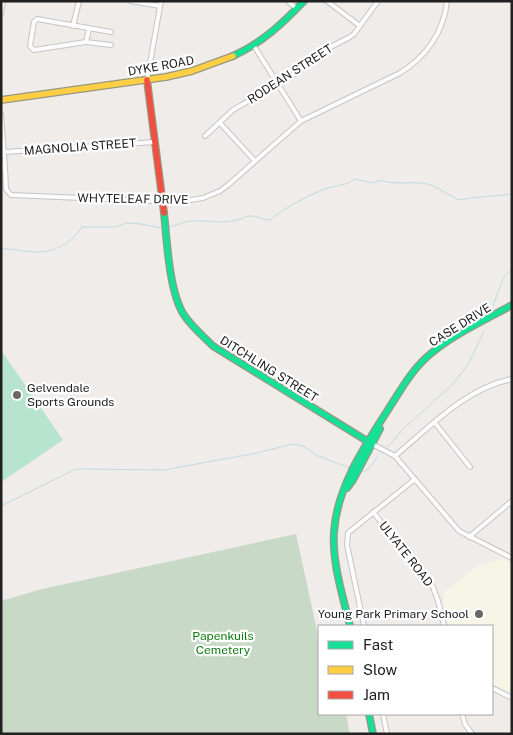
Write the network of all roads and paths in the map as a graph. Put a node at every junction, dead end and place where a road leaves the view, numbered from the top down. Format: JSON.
{"nodes":[{"id":1,"x":3,"y":1,"type":"edge"},
{"id":2,"x":79,"y":1,"type":"edge"},
{"id":3,"x":131,"y":1,"type":"edge"},
{"id":4,"x":288,"y":1,"type":"edge"},
{"id":5,"x":304,"y":1,"type":"edge"},
{"id":6,"x":327,"y":1,"type":"edge"},
{"id":7,"x":378,"y":1,"type":"edge"},
{"id":8,"x":447,"y":1,"type":"edge"},
{"id":9,"x":161,"y":4,"type":"edge"},
{"id":10,"x":297,"y":9,"type":"junction"},
{"id":11,"x":1,"y":13,"type":"edge"},
{"id":12,"x":73,"y":26,"type":"junction"},
{"id":13,"x":360,"y":26,"type":"junction"},
{"id":14,"x":89,"y":28,"type":"junction"},
{"id":15,"x":111,"y":32,"type":"dead end"},
{"id":16,"x":86,"y":42,"type":"junction"},
{"id":17,"x":111,"y":45,"type":"dead end"},
{"id":18,"x":254,"y":46,"type":"junction"},
{"id":19,"x":147,"y":80,"type":"junction"},
{"id":20,"x":278,"y":85,"type":"junction"},
{"id":21,"x":1,"y":100,"type":"edge"},
{"id":22,"x":1,"y":115,"type":"edge"},
{"id":23,"x":300,"y":121,"type":"junction"},
{"id":24,"x":220,"y":123,"type":"junction"},
{"id":25,"x":205,"y":136,"type":"dead end"},
{"id":26,"x":156,"y":142,"type":"junction"},
{"id":27,"x":5,"y":152,"type":"junction"},
{"id":28,"x":255,"y":161,"type":"junction"},
{"id":29,"x":3,"y":168,"type":"edge"},
{"id":30,"x":163,"y":202,"type":"junction"},
{"id":31,"x":512,"y":305,"type":"edge"},
{"id":32,"x":512,"y":379,"type":"edge"},
{"id":33,"x":435,"y":423,"type":"junction"},
{"id":34,"x":370,"y":443,"type":"junction"},
{"id":35,"x":395,"y":456,"type":"junction"},
{"id":36,"x":470,"y":467,"type":"dead end"},
{"id":37,"x":415,"y":479,"type":"junction"},
{"id":38,"x":512,"y":501,"type":"edge"},
{"id":39,"x":373,"y":512,"type":"junction"},
{"id":40,"x":469,"y":537,"type":"junction"},
{"id":41,"x":512,"y":558,"type":"edge"},
{"id":42,"x":350,"y":625,"type":"edge"},
{"id":43,"x":364,"y":625,"type":"edge"},
{"id":44,"x":444,"y":625,"type":"edge"},
{"id":45,"x":493,"y":688,"type":"edge"},
{"id":46,"x":512,"y":698,"type":"edge"},
{"id":47,"x":369,"y":715,"type":"edge"},
{"id":48,"x":383,"y":715,"type":"edge"},
{"id":49,"x":462,"y":715,"type":"edge"},
{"id":50,"x":373,"y":734,"type":"edge"},
{"id":51,"x":387,"y":734,"type":"edge"},
{"id":52,"x":472,"y":734,"type":"edge"}],
"edges":[{"from":1,"to":11,"type":"street"},
{"from":2,"to":12,"type":"street"},
{"from":3,"to":9,"type":"street"},
{"from":4,"to":10,"type":"street"},
{"from":5,"to":10,"type":"street","name":"DYKE ROAD"},
{"from":6,"to":13,"type":"street"},
{"from":7,"to":13,"type":"street","name":"RODEAN STREET"},
{"from":8,"to":23,"type":"street","name":"WHYTELEAF DRIVE"},
{"from":9,"to":19,"type":"street"},
{"from":10,"to":18,"type":"street","name":"DYKE ROAD"},
{"from":12,"to":14,"type":"street"},
{"from":12,"to":16,"type":"street"},
{"from":13,"to":20,"type":"street","name":"RODEAN STREET"},
{"from":14,"to":15,"type":"street"},
{"from":14,"to":16,"type":"street"},
{"from":16,"to":17,"type":"street"},
{"from":18,"to":19,"type":"street","name":"DYKE ROAD"},
{"from":18,"to":20,"type":"street"},
{"from":19,"to":21,"type":"street","name":"DYKE ROAD"},
{"from":19,"to":26,"type":"street","name":"DITCHLING STREET"},
{"from":20,"to":23,"type":"street"},
{"from":20,"to":24,"type":"street","name":"RODEAN STREET"},
{"from":22,"to":27,"type":"street"},
{"from":23,"to":28,"type":"street","name":"WHYTELEAF DRIVE"},
{"from":24,"to":25,"type":"street","name":"RODEAN STREET"},
{"from":24,"to":28,"type":"street"},
{"from":26,"to":27,"type":"street","name":"MAGNOLIA STREET"},
{"from":26,"to":30,"type":"street","name":"DITCHLING STREET"},
{"from":27,"to":29,"type":"street"},
{"from":28,"to":30,"type":"street","name":"WHYTELEAF DRIVE"},
{"from":29,"to":30,"type":"street","name":"WHYTELEAF DRIVE"},
{"from":30,"to":34,"type":"street","name":"DITCHLING STREET"},
{"from":31,"to":34,"type":"street","name":"CASE DRIVE"},
{"from":32,"to":33,"type":"street"},
{"from":33,"to":35,"type":"street"},
{"from":33,"to":36,"type":"street"},
{"from":34,"to":35,"type":"street","name":"DITCHLING STREET"},
{"from":34,"to":42,"type":"street","name":"CASE DRIVE"},
{"from":35,"to":37,"type":"street","name":"DITCHLING STREET"},
{"from":37,"to":39,"type":"street"},
{"from":37,"to":40,"type":"street","name":"DITCHLING STREET"},
{"from":38,"to":40,"type":"street"},
{"from":39,"to":43,"type":"street"},
{"from":39,"to":44,"type":"street","name":"ULYATE ROAD"},
{"from":40,"to":41,"type":"street","name":"DITCHLING STREET"},
{"from":45,"to":46,"type":"street"},
{"from":47,"to":50,"type":"street"},
{"from":48,"to":51,"type":"street"},
{"from":49,"to":52,"type":"street"}]}
